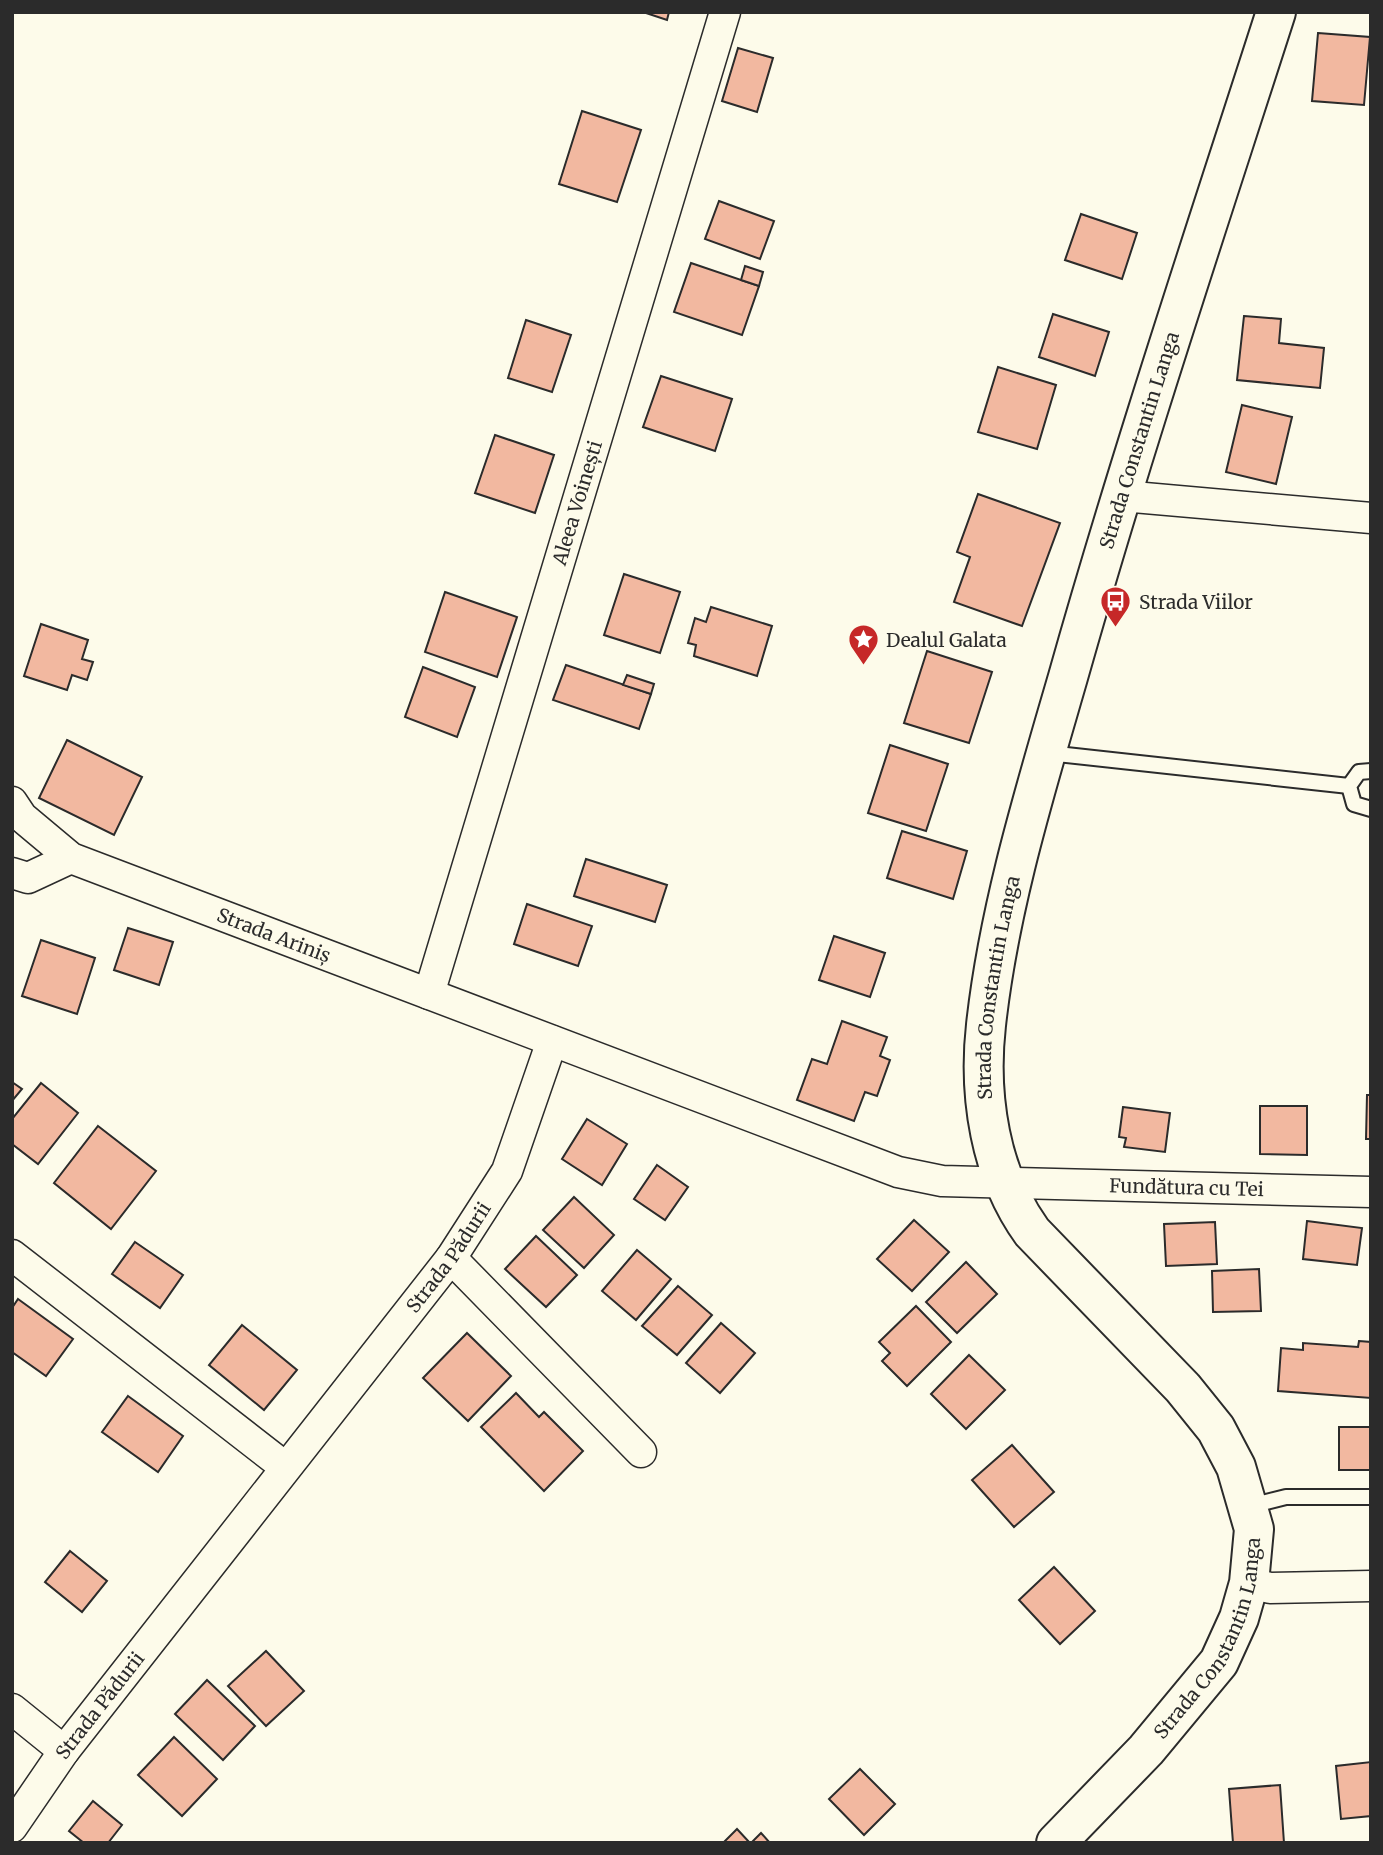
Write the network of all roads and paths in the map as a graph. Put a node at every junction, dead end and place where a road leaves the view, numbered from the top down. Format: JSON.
{"nodes":[{"id":1,"x":724,"y":12,"type":"edge"},
{"id":2,"x":1276,"y":12,"type":"edge"},
{"id":3,"x":1122,"y":496,"type":"junction"},
{"id":4,"x":1371,"y":518,"type":"edge"},
{"id":5,"x":1046,"y":753,"type":"junction"},
{"id":6,"x":1371,"y":771,"type":"edge"},
{"id":7,"x":1349,"y":786,"type":"junction"},
{"id":8,"x":12,"y":802,"type":"edge"},
{"id":9,"x":1371,"y":809,"type":"edge"},
{"id":10,"x":71,"y":858,"type":"junction"},
{"id":11,"x":12,"y":873,"type":"edge"},
{"id":12,"x":429,"y":994,"type":"junction"},
{"id":13,"x":552,"y":1041,"type":"junction"},
{"id":14,"x":1002,"y":1182,"type":"junction"},
{"id":15,"x":1371,"y":1192,"type":"edge"},
{"id":16,"x":12,"y":1255,"type":"edge"},
{"id":17,"x":451,"y":1258,"type":"junction"},
{"id":18,"x":641,"y":1452,"type":"dead end"},
{"id":19,"x":285,"y":1467,"type":"junction"},
{"id":20,"x":1371,"y":1497,"type":"edge"},
{"id":21,"x":1250,"y":1506,"type":"junction"},
{"id":22,"x":1249,"y":1583,"type":"junction"},
{"id":23,"x":1371,"y":1586,"type":"edge"},
{"id":24,"x":12,"y":1709,"type":"edge"},
{"id":25,"x":64,"y":1751,"type":"junction"},
{"id":26,"x":12,"y":1827,"type":"edge"},
{"id":27,"x":1057,"y":1843,"type":"edge"}],
"edges":[{"from":1,"to":12,"type":"street","name":"Aleea Voinești"},
{"from":2,"to":3,"type":"main road","name":"Strada Constantin Langa"},
{"from":3,"to":4,"type":"street"},
{"from":3,"to":5,"type":"main road","name":"Strada Constantin Langa"},
{"from":5,"to":7,"type":"lane"},
{"from":5,"to":14,"type":"main road","name":"Strada Constantin Langa"},
{"from":6,"to":7,"type":"lane"},
{"from":7,"to":9,"type":"lane"},
{"from":8,"to":10,"type":"street","name":"Strada Ariniș"},
{"from":10,"to":11,"type":"street"},
{"from":10,"to":12,"type":"street","name":"Strada Ariniș"},
{"from":12,"to":13,"type":"street","name":"Strada Ariniș"},
{"from":13,"to":14,"type":"street"},
{"from":13,"to":17,"type":"street","name":"Strada Pădurii"},
{"from":14,"to":15,"type":"street","name":"Fundătura cu Tei"},
{"from":14,"to":21,"type":"main road","name":"Strada Constantin Langa"},
{"from":16,"to":19,"type":"street"},
{"from":17,"to":18,"type":"street"},
{"from":17,"to":19,"type":"street","name":"Strada Pădurii"},
{"from":19,"to":25,"type":"street","name":"Strada Pădurii"},
{"from":20,"to":21,"type":"lane"},
{"from":21,"to":22,"type":"main road","name":"Strada Constantin Langa"},
{"from":22,"to":23,"type":"street"},
{"from":22,"to":27,"type":"main road","name":"Strada Constantin Langa"},
{"from":24,"to":25,"type":"street"},
{"from":25,"to":26,"type":"street","name":"Strada Pădurii"}]}
